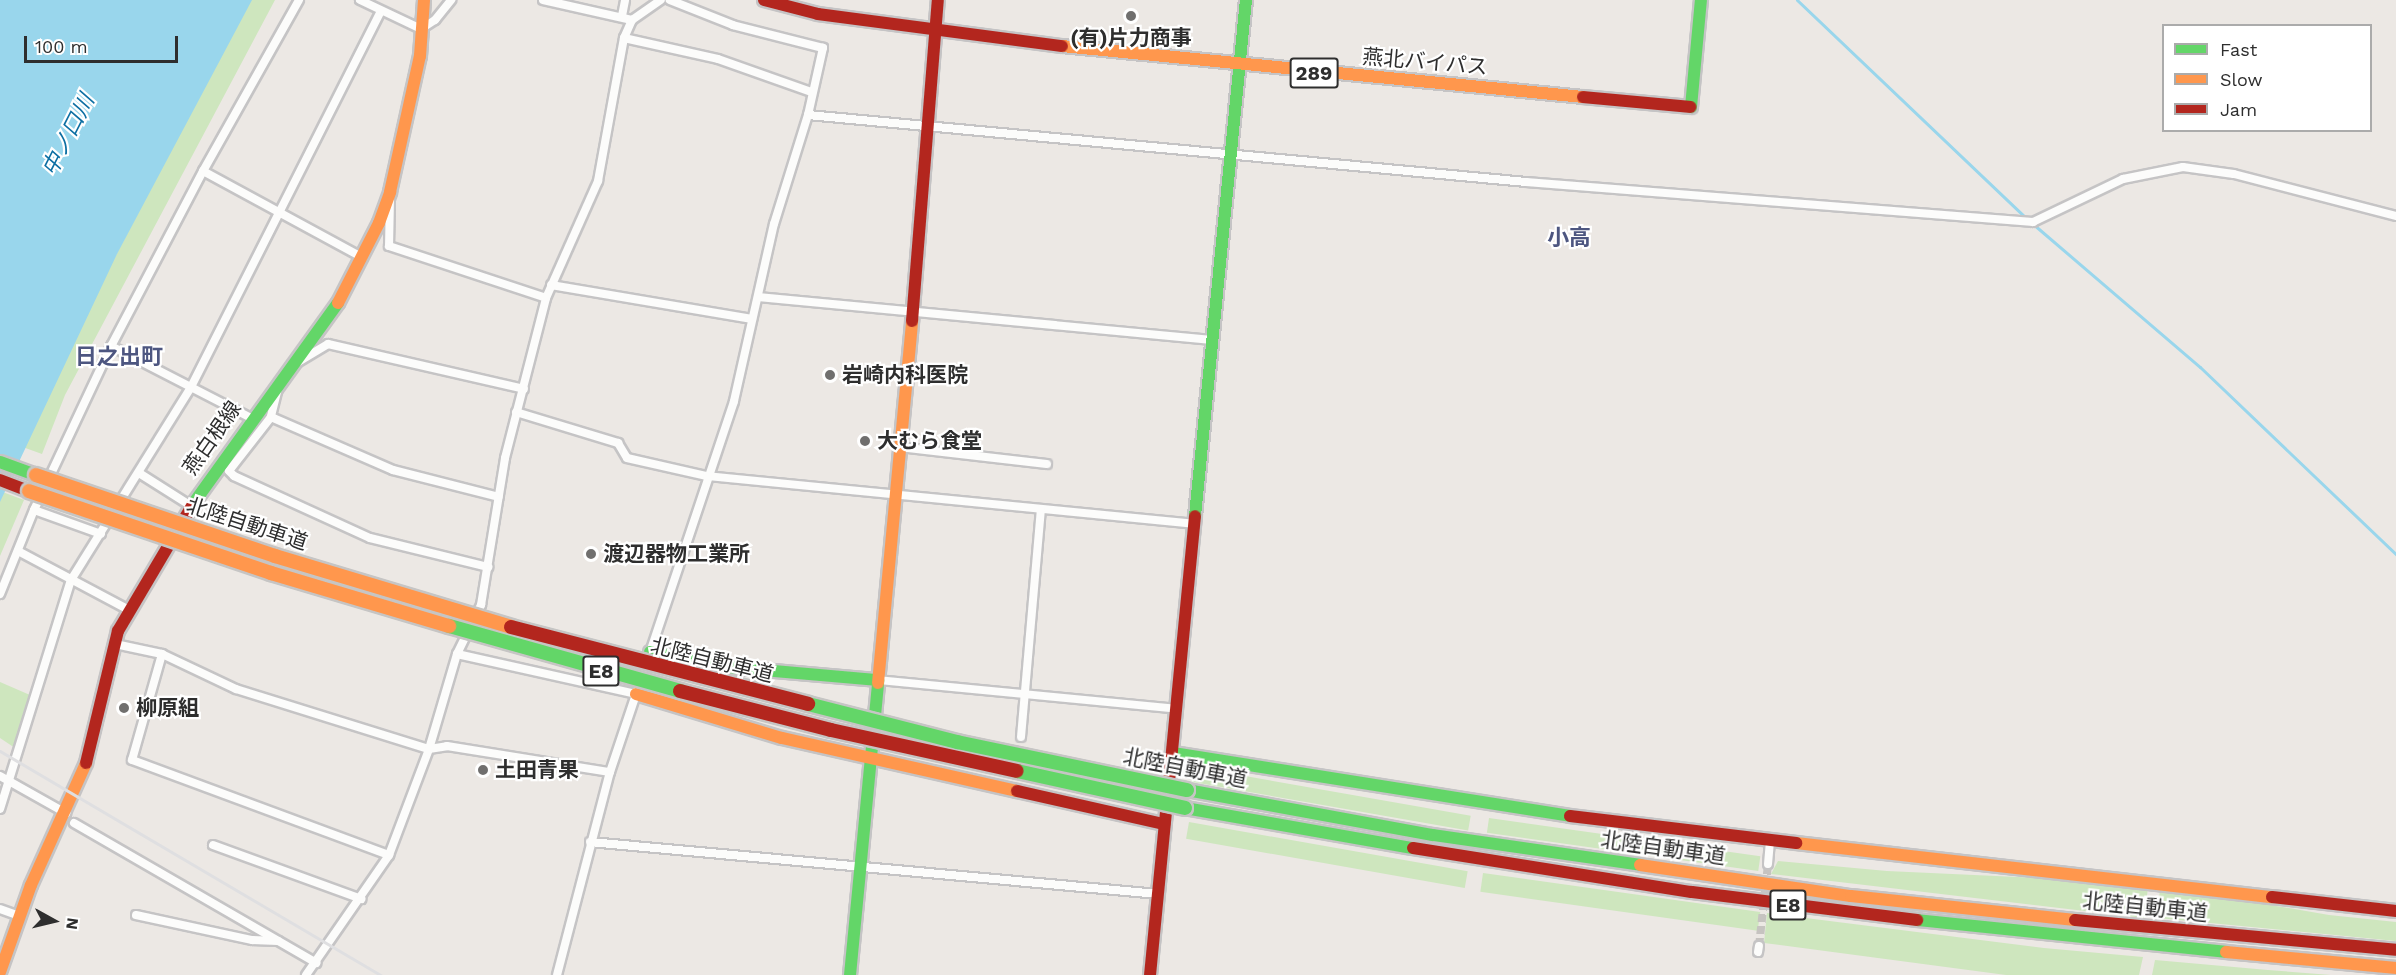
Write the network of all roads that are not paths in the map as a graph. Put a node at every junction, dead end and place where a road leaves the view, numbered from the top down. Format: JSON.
{"nodes":[{"id":1,"x":299,"y":0,"type":"edge"},
{"id":2,"x":360,"y":0,"type":"edge"},
{"id":3,"x":424,"y":0,"type":"edge"},
{"id":4,"x":451,"y":0,"type":"edge"},
{"id":5,"x":543,"y":0,"type":"edge"},
{"id":6,"x":625,"y":0,"type":"edge"},
{"id":7,"x":661,"y":0,"type":"edge"},
{"id":8,"x":670,"y":0,"type":"edge"},
{"id":9,"x":764,"y":0,"type":"edge"},
{"id":10,"x":938,"y":0,"type":"edge"},
{"id":11,"x":1246,"y":0,"type":"edge"},
{"id":12,"x":1701,"y":0,"type":"edge"},
{"id":13,"x":381,"y":11,"type":"junction"},
{"id":14,"x":622,"y":16,"type":"junction"},
{"id":15,"x":633,"y":21,"type":"junction"},
{"id":16,"x":421,"y":29,"type":"junction"},
{"id":17,"x":938,"y":32,"type":"junction"},
{"id":18,"x":624,"y":38,"type":"junction"},
{"id":19,"x":1239,"y":66,"type":"junction"},
{"id":20,"x":811,"y":92,"type":"junction"},
{"id":21,"x":808,"y":115,"type":"junction"},
{"id":22,"x":930,"y":128,"type":"junction"},
{"id":23,"x":1230,"y":155,"type":"junction"},
{"id":24,"x":203,"y":171,"type":"junction"},
{"id":25,"x":390,"y":192,"type":"junction"},
{"id":26,"x":280,"y":212,"type":"junction"},
{"id":27,"x":2396,"y":216,"type":"edge"},
{"id":28,"x":363,"y":258,"type":"junction"},
{"id":29,"x":551,"y":285,"type":"junction"},
{"id":30,"x":758,"y":297,"type":"junction"},
{"id":31,"x":546,"y":298,"type":"junction"},
{"id":32,"x":912,"y":312,"type":"junction"},
{"id":33,"x":752,"y":319,"type":"junction"},
{"id":34,"x":1212,"y":340,"type":"junction"},
{"id":35,"x":111,"y":346,"type":"junction"},
{"id":36,"x":293,"y":366,"type":"junction"},
{"id":37,"x":279,"y":383,"type":"junction"},
{"id":38,"x":190,"y":387,"type":"junction"},
{"id":39,"x":524,"y":389,"type":"junction"},
{"id":40,"x":516,"y":412,"type":"junction"},
{"id":41,"x":271,"y":417,"type":"junction"},
{"id":42,"x":251,"y":418,"type":"junction"},
{"id":43,"x":899,"y":447,"type":"junction"},
{"id":44,"x":0,"y":462,"type":"edge"},
{"id":45,"x":1047,"y":464,"type":"dead end"},
{"id":46,"x":139,"y":473,"type":"junction"},
{"id":47,"x":707,"y":476,"type":"junction"},
{"id":48,"x":0,"y":480,"type":"edge"},
{"id":49,"x":895,"y":495,"type":"junction"},
{"id":50,"x":499,"y":497,"type":"junction"},
{"id":51,"x":190,"y":506,"type":"junction"},
{"id":52,"x":34,"y":510,"type":"junction"},
{"id":53,"x":1041,"y":510,"type":"junction"},
{"id":54,"x":1195,"y":524,"type":"junction"},
{"id":55,"x":101,"y":534,"type":"junction"},
{"id":56,"x":18,"y":551,"type":"junction"},
{"id":57,"x":488,"y":567,"type":"junction"},
{"id":58,"x":71,"y":580,"type":"junction"},
{"id":59,"x":0,"y":594,"type":"edge"},
{"id":60,"x":129,"y":610,"type":"junction"},
{"id":61,"x":115,"y":644,"type":"junction"},
{"id":62,"x":650,"y":651,"type":"junction"},
{"id":63,"x":162,"y":654,"type":"junction"},
{"id":64,"x":457,"y":654,"type":"junction"},
{"id":65,"x":878,"y":680,"type":"junction"},
{"id":66,"x":636,"y":694,"type":"junction"},
{"id":67,"x":1025,"y":696,"type":"junction"},
{"id":68,"x":1177,"y":709,"type":"junction"},
{"id":69,"x":1021,"y":737,"type":"dead end"},
{"id":70,"x":429,"y":749,"type":"junction"},
{"id":71,"x":1173,"y":753,"type":"junction"},
{"id":72,"x":872,"y":758,"type":"junction"},
{"id":73,"x":610,"y":772,"type":"junction"},
{"id":74,"x":0,"y":776,"type":"edge"},
{"id":75,"x":9,"y":781,"type":"junction"},
{"id":76,"x":0,"y":809,"type":"edge"},
{"id":77,"x":70,"y":818,"type":"junction"},
{"id":78,"x":1164,"y":824,"type":"junction"},
{"id":79,"x":590,"y":842,"type":"junction"},
{"id":80,"x":1770,"y":842,"type":"junction"},
{"id":81,"x":213,"y":845,"type":"dead end"},
{"id":82,"x":388,"y":855,"type":"junction"},
{"id":83,"x":1768,"y":864,"type":"tunnel mouth"},
{"id":84,"x":860,"y":866,"type":"junction"},
{"id":85,"x":1158,"y":894,"type":"junction"},
{"id":86,"x":361,"y":899,"type":"junction"},
{"id":87,"x":0,"y":909,"type":"edge"},
{"id":88,"x":2396,"y":911,"type":"edge"},
{"id":89,"x":136,"y":915,"type":"dead end"},
{"id":90,"x":19,"y":916,"type":"junction"},
{"id":91,"x":279,"y":941,"type":"junction"},
{"id":92,"x":2396,"y":951,"type":"edge"},
{"id":93,"x":316,"y":963,"type":"junction"},
{"id":94,"x":2396,"y":968,"type":"edge"},
{"id":95,"x":1,"y":973,"type":"edge"},
{"id":96,"x":306,"y":975,"type":"edge"},
{"id":97,"x":557,"y":975,"type":"edge"},
{"id":98,"x":850,"y":975,"type":"edge"},
{"id":99,"x":1150,"y":975,"type":"edge"}],
"edges":[{"from":1,"to":24,"type":"street"},
{"from":2,"to":13,"type":"street"},
{"from":3,"to":16,"type":"main road","name":"燕白根線"},
{"from":4,"to":16,"type":"street"},
{"from":5,"to":14,"type":"street"},
{"from":6,"to":14,"type":"street"},
{"from":7,"to":15,"type":"street"},
{"from":8,"to":20,"type":"street"},
{"from":9,"to":17,"type":"main road","name":"燕北バイパス","number":"289"},
{"from":10,"to":17,"type":"main road"},
{"from":11,"to":19,"type":"main road"},
{"from":12,"to":19,"type":"main road","name":"燕北バイパス","number":"289"},
{"from":13,"to":16,"type":"street"},
{"from":13,"to":26,"type":"street"},
{"from":14,"to":15,"type":"street"},
{"from":15,"to":18,"type":"street"},
{"from":16,"to":25,"type":"main road","name":"燕白根線"},
{"from":17,"to":19,"type":"main road","name":"燕北バイパス","number":"289"},
{"from":17,"to":22,"type":"main road"},
{"from":18,"to":20,"type":"street"},
{"from":18,"to":29,"type":"street"},
{"from":19,"to":23,"type":"main road"},
{"from":20,"to":21,"type":"street"},
{"from":21,"to":22,"type":"street"},
{"from":21,"to":30,"type":"street"},
{"from":22,"to":23,"type":"street"},
{"from":22,"to":32,"type":"main road"},
{"from":23,"to":27,"type":"street"},
{"from":23,"to":34,"type":"main road"},
{"from":24,"to":26,"type":"street"},
{"from":24,"to":35,"type":"street"},
{"from":25,"to":28,"type":"main road","name":"燕白根線"},
{"from":25,"to":31,"type":"street"},
{"from":26,"to":28,"type":"street"},
{"from":26,"to":38,"type":"street"},
{"from":28,"to":36,"type":"main road","name":"燕白根線"},
{"from":29,"to":31,"type":"street"},
{"from":29,"to":33,"type":"street"},
{"from":30,"to":32,"type":"street"},
{"from":30,"to":33,"type":"street"},
{"from":31,"to":39,"type":"street"},
{"from":32,"to":34,"type":"street"},
{"from":32,"to":43,"type":"main road"},
{"from":33,"to":47,"type":"street"},
{"from":34,"to":54,"type":"main road"},
{"from":35,"to":38,"type":"street"},
{"from":35,"to":52,"type":"street"},
{"from":36,"to":37,"type":"main road","name":"燕白根線"},
{"from":36,"to":39,"type":"street"},
{"from":37,"to":41,"type":"street"},
{"from":37,"to":42,"type":"main road","name":"燕白根線"},
{"from":38,"to":42,"type":"street"},
{"from":38,"to":46,"type":"street"},
{"from":39,"to":40,"type":"street"},
{"from":40,"to":47,"type":"street"},
{"from":40,"to":50,"type":"street"},
{"from":41,"to":50,"type":"street"},
{"from":41,"to":57,"type":"street"},
{"from":42,"to":51,"type":"main road","name":"燕白根線"},
{"from":43,"to":45,"type":"street"},
{"from":43,"to":49,"type":"main road"},
{"from":44,"to":92,"type":"main road","name":"北陸自動車道","number":"E8","bridge":true},
{"from":46,"to":51,"type":"street"},
{"from":46,"to":55,"type":"street"},
{"from":47,"to":49,"type":"street"},
{"from":47,"to":62,"type":"street"},
{"from":48,"to":94,"type":"main road","name":"北陸自動車道","number":"E8","bridge":true},
{"from":49,"to":53,"type":"street"},
{"from":49,"to":65,"type":"main road"},
{"from":50,"to":57,"type":"street"},
{"from":51,"to":60,"type":"main road","name":"燕白根線"},
{"from":52,"to":55,"type":"street"},
{"from":52,"to":56,"type":"street"},
{"from":53,"to":54,"type":"street"},
{"from":53,"to":67,"type":"street"},
{"from":54,"to":68,"type":"main road"},
{"from":55,"to":58,"type":"street"},
{"from":56,"to":58,"type":"street"},
{"from":56,"to":59,"type":"street"},
{"from":57,"to":64,"type":"street"},
{"from":58,"to":60,"type":"street"},
{"from":58,"to":75,"type":"street"},
{"from":60,"to":61,"type":"main road","name":"燕白根線"},
{"from":61,"to":63,"type":"street"},
{"from":61,"to":77,"type":"main road","name":"燕白根線"},
{"from":62,"to":65,"type":"main road"},
{"from":62,"to":66,"type":"street"},
{"from":63,"to":70,"type":"street"},
{"from":63,"to":82,"type":"street"},
{"from":64,"to":66,"type":"street"},
{"from":64,"to":70,"type":"street"},
{"from":65,"to":67,"type":"street"},
{"from":65,"to":72,"type":"main road"},
{"from":66,"to":72,"type":"main road"},
{"from":66,"to":73,"type":"street"},
{"from":67,"to":68,"type":"street"},
{"from":67,"to":69,"type":"street"},
{"from":68,"to":71,"type":"main road"},
{"from":70,"to":73,"type":"street"},
{"from":70,"to":82,"type":"street"},
{"from":71,"to":78,"type":"main road"},
{"from":71,"to":80,"type":"main road"},
{"from":72,"to":78,"type":"main road"},
{"from":72,"to":84,"type":"main road"},
{"from":73,"to":79,"type":"street"},
{"from":74,"to":75,"type":"street"},
{"from":75,"to":76,"type":"street"},
{"from":75,"to":77,"type":"street"},
{"from":77,"to":90,"type":"main road","name":"燕白根線"},
{"from":77,"to":91,"type":"street"},
{"from":78,"to":85,"type":"main road"},
{"from":79,"to":84,"type":"street"},
{"from":79,"to":97,"type":"street"},
{"from":80,"to":83,"type":"street"},
{"from":80,"to":88,"type":"main road"},
{"from":81,"to":86,"type":"street"},
{"from":82,"to":86,"type":"street"},
{"from":84,"to":85,"type":"street"},
{"from":84,"to":98,"type":"main road"},
{"from":85,"to":99,"type":"main road"},
{"from":86,"to":93,"type":"street"},
{"from":87,"to":90,"type":"street"},
{"from":89,"to":91,"type":"street"},
{"from":90,"to":95,"type":"main road","name":"燕白根線"},
{"from":91,"to":93,"type":"street"},
{"from":93,"to":96,"type":"street"}]}
